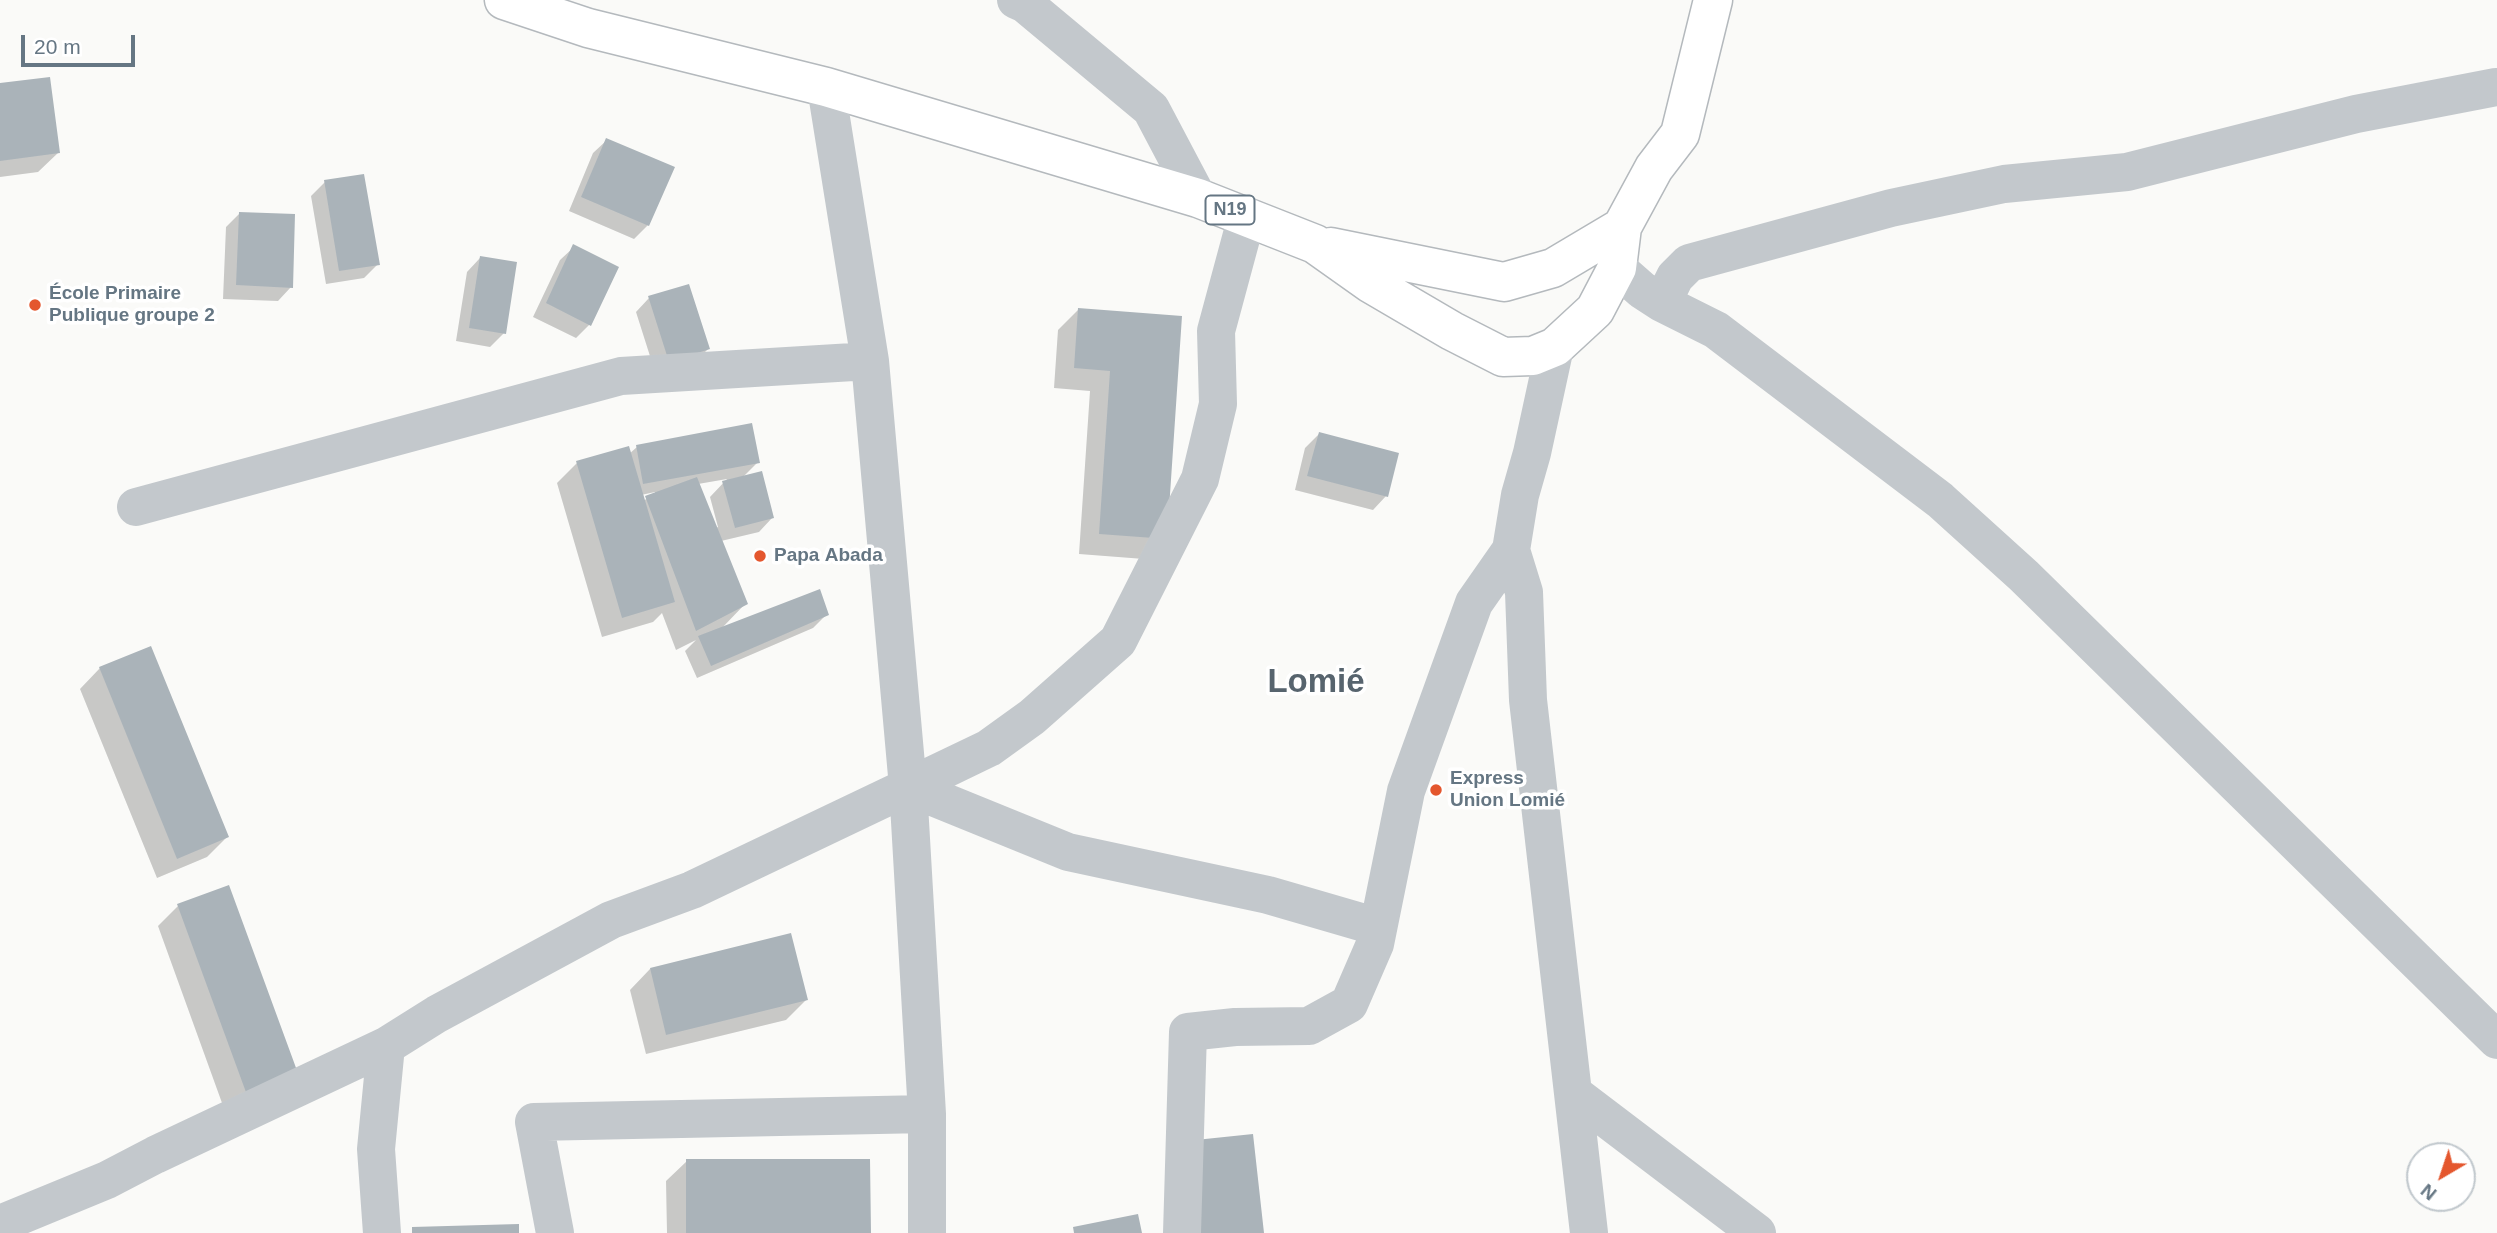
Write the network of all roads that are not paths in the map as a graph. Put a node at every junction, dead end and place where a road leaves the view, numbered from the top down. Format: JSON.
{"nodes":[{"id":1,"x":504,"y":0,"type":"edge"},
{"id":2,"x":1016,"y":0,"type":"edge"},
{"id":3,"x":1713,"y":0,"type":"edge"},
{"id":4,"x":826,"y":87,"type":"junction"},
{"id":5,"x":2496,"y":87,"type":"edge"},
{"id":6,"x":1198,"y":198,"type":"junction"},
{"id":7,"x":1248,"y":216,"type":"junction"},
{"id":8,"x":1622,"y":227,"type":"junction"},
{"id":9,"x":1315,"y":244,"type":"junction"},
{"id":10,"x":1618,"y":268,"type":"junction"},
{"id":11,"x":1662,"y":303,"type":"junction"},
{"id":12,"x":1555,"y":346,"type":"junction"},
{"id":13,"x":870,"y":361,"type":"junction"},
{"id":14,"x":136,"y":507,"type":"dead end"},
{"id":15,"x":1511,"y":550,"type":"junction"},
{"id":16,"x":908,"y":787,"type":"junction"},
{"id":17,"x":1378,"y":927,"type":"junction"},
{"id":18,"x":2497,"y":1040,"type":"edge"},
{"id":19,"x":386,"y":1046,"type":"junction"},
{"id":20,"x":1574,"y":1094,"type":"junction"},
{"id":21,"x":927,"y":1114,"type":"junction"},
{"id":22,"x":0,"y":1224,"type":"edge"},
{"id":23,"x":382,"y":1233,"type":"edge"},
{"id":24,"x":555,"y":1233,"type":"edge"},
{"id":25,"x":927,"y":1233,"type":"edge"},
{"id":26,"x":1182,"y":1233,"type":"edge"},
{"id":27,"x":1589,"y":1233,"type":"edge"},
{"id":28,"x":1757,"y":1233,"type":"edge"}],
"edges":[{"from":1,"to":4,"type":"highway","number":"N19"},
{"from":2,"to":6,"type":"street"},
{"from":3,"to":8,"type":"highway","number":"N19"},
{"from":4,"to":6,"type":"highway","number":"N19"},
{"from":4,"to":13,"type":"street"},
{"from":5,"to":11,"type":"street"},
{"from":6,"to":7,"type":"highway","number":"N19"},
{"from":7,"to":9,"type":"highway","number":"N19"},
{"from":7,"to":16,"type":"street"},
{"from":8,"to":9,"type":"highway"},
{"from":8,"to":10,"type":"highway","number":"N19"},
{"from":9,"to":12,"type":"highway","number":"N19"},
{"from":10,"to":11,"type":"street"},
{"from":10,"to":12,"type":"highway","number":"N19"},
{"from":11,"to":18,"type":"street"},
{"from":12,"to":15,"type":"street"},
{"from":13,"to":14,"type":"street"},
{"from":13,"to":16,"type":"street"},
{"from":15,"to":17,"type":"street"},
{"from":15,"to":20,"type":"street"},
{"from":16,"to":17,"type":"street"},
{"from":16,"to":19,"type":"street"},
{"from":16,"to":21,"type":"street"},
{"from":17,"to":26,"type":"street"},
{"from":19,"to":22,"type":"street"},
{"from":19,"to":23,"type":"street"},
{"from":20,"to":27,"type":"street"},
{"from":20,"to":28,"type":"street"},
{"from":21,"to":24,"type":"street"},
{"from":21,"to":25,"type":"street"}]}
